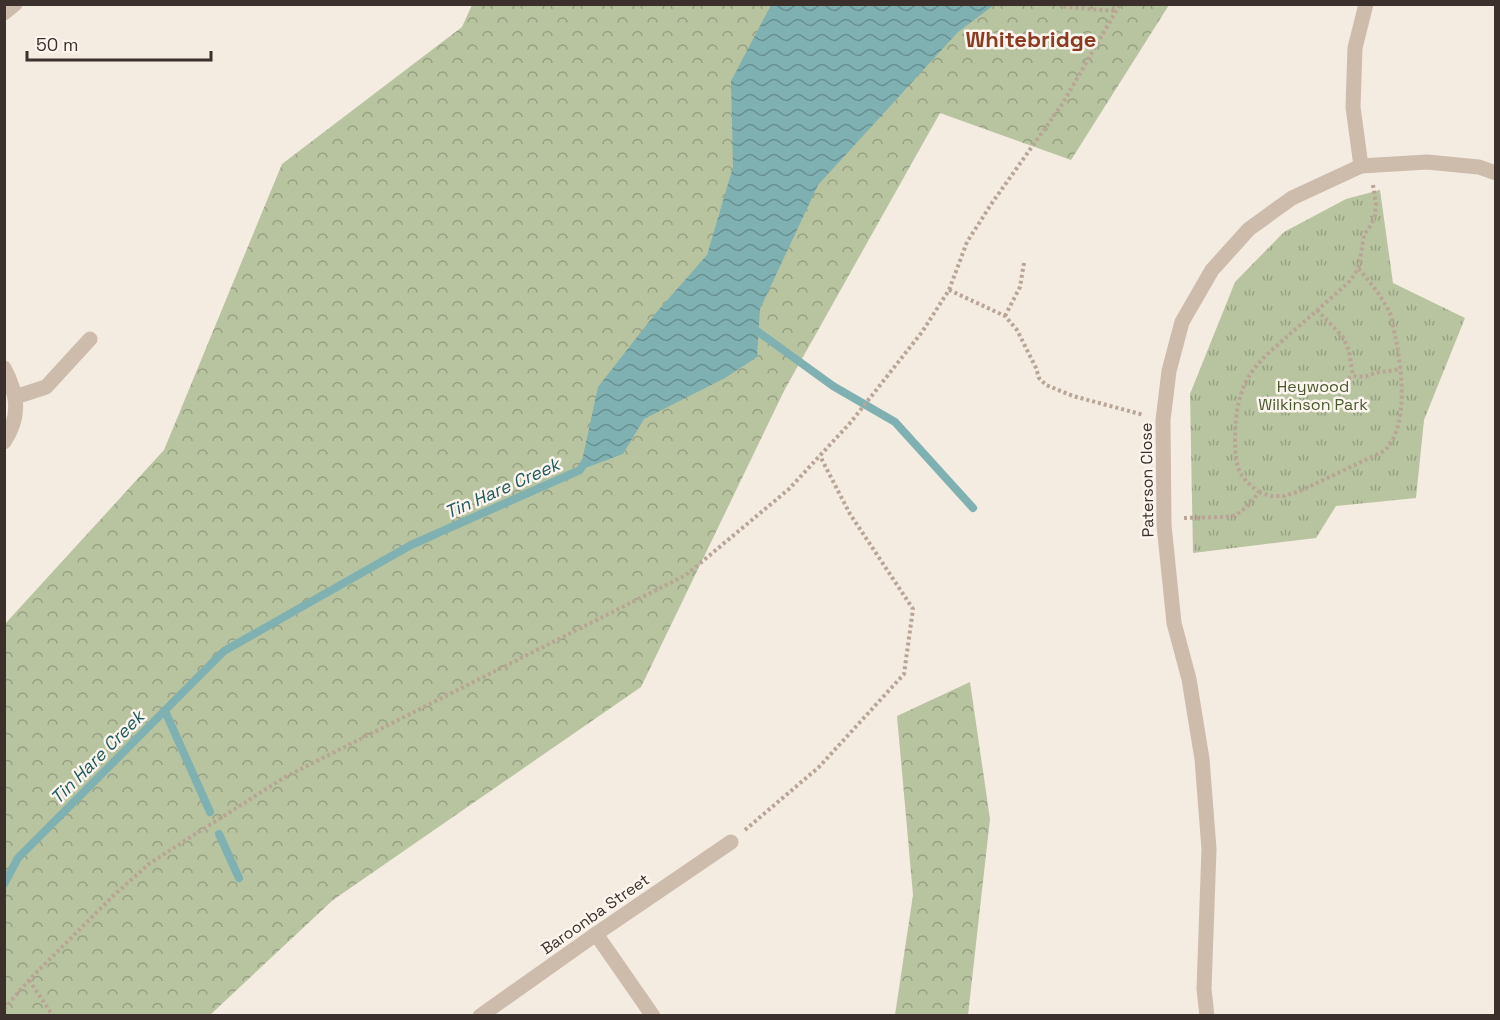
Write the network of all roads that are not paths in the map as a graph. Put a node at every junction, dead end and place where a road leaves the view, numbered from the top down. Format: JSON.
{"nodes":[{"id":1,"x":15,"y":4,"type":"edge"},
{"id":2,"x":1366,"y":4,"type":"edge"},
{"id":3,"x":4,"y":13,"type":"edge"},
{"id":4,"x":1360,"y":166,"type":"junction"},
{"id":5,"x":1496,"y":173,"type":"edge"},
{"id":6,"x":90,"y":339,"type":"dead end"},
{"id":7,"x":4,"y":368,"type":"edge"},
{"id":8,"x":15,"y":397,"type":"junction"},
{"id":9,"x":4,"y":442,"type":"edge"},
{"id":10,"x":731,"y":842,"type":"road end"},
{"id":11,"x":596,"y":933,"type":"junction"},
{"id":12,"x":480,"y":1016,"type":"edge"},
{"id":13,"x":653,"y":1016,"type":"edge"},
{"id":14,"x":1207,"y":1016,"type":"edge"}],
"edges":[{"from":1,"to":3,"type":"street"},
{"from":2,"to":4,"type":"street"},
{"from":4,"to":5,"type":"street","name":"Paterson Close"},
{"from":4,"to":14,"type":"street","name":"Paterson Close"},
{"from":6,"to":8,"type":"street"},
{"from":7,"to":8,"type":"street"},
{"from":8,"to":9,"type":"street"},
{"from":10,"to":11,"type":"street","name":"Baroonba Street"},
{"from":11,"to":12,"type":"street","name":"Baroonba Street"},
{"from":11,"to":13,"type":"street"}]}
